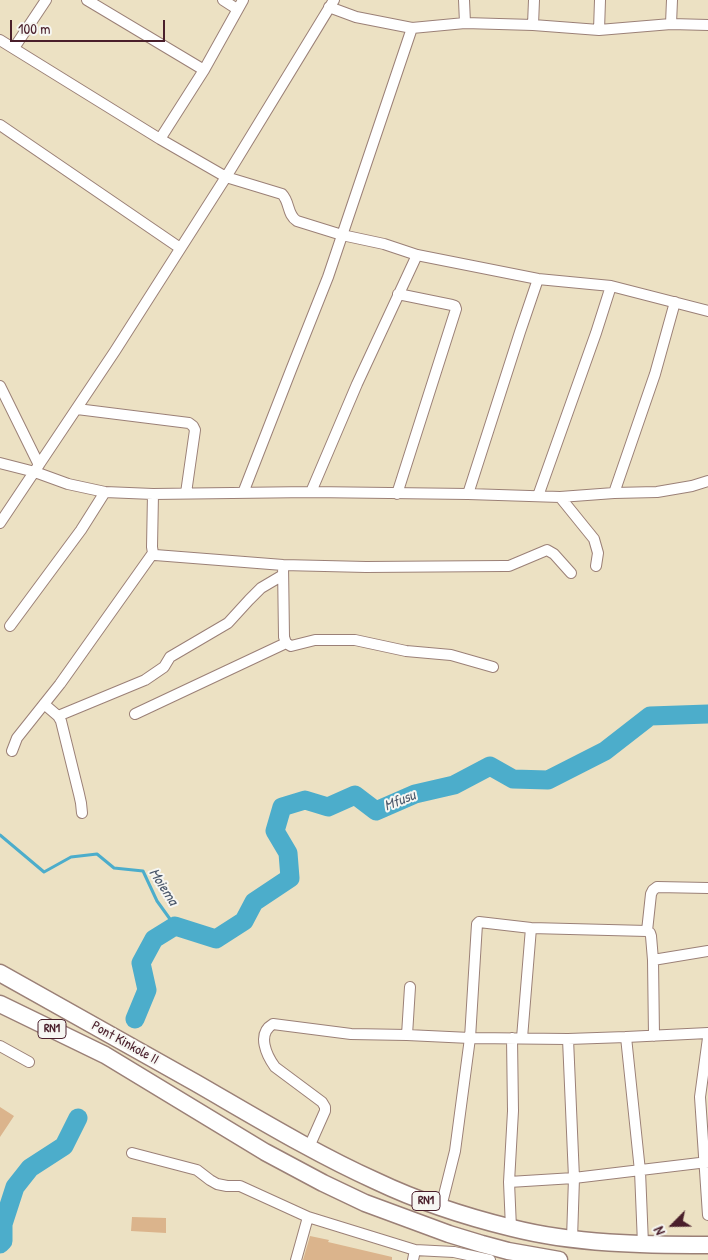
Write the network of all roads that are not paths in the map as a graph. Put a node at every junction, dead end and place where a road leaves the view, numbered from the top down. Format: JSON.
{"nodes":[{"id":1,"x":46,"y":0,"type":"edge"},
{"id":2,"x":87,"y":0,"type":"edge"},
{"id":3,"x":223,"y":0,"type":"edge"},
{"id":4,"x":243,"y":0,"type":"edge"},
{"id":5,"x":464,"y":0,"type":"edge"},
{"id":6,"x":534,"y":0,"type":"edge"},
{"id":7,"x":600,"y":0,"type":"edge"},
{"id":8,"x":672,"y":0,"type":"edge"},
{"id":9,"x":332,"y":4,"type":"edge"},
{"id":10,"x":237,"y":10,"type":"junction"},
{"id":11,"x":465,"y":23,"type":"junction"},
{"id":12,"x":671,"y":24,"type":"junction"},
{"id":13,"x":533,"y":25,"type":"junction"},
{"id":14,"x":708,"y":25,"type":"edge"},
{"id":15,"x":412,"y":28,"type":"junction"},
{"id":16,"x":599,"y":30,"type":"junction"},
{"id":17,"x":0,"y":40,"type":"edge"},
{"id":18,"x":14,"y":48,"type":"junction"},
{"id":19,"x":204,"y":70,"type":"junction"},
{"id":20,"x":0,"y":125,"type":"edge"},
{"id":21,"x":160,"y":139,"type":"junction"},
{"id":22,"x":226,"y":176,"type":"junction"},
{"id":23,"x":342,"y":235,"type":"junction"},
{"id":24,"x":180,"y":248,"type":"junction"},
{"id":25,"x":417,"y":255,"type":"junction"},
{"id":26,"x":538,"y":279,"type":"junction"},
{"id":27,"x":611,"y":286,"type":"junction"},
{"id":28,"x":398,"y":294,"type":"junction"},
{"id":29,"x":675,"y":302,"type":"junction"},
{"id":30,"x":708,"y":311,"type":"edge"},
{"id":31,"x":0,"y":386,"type":"edge"},
{"id":32,"x":77,"y":409,"type":"junction"},
{"id":33,"x":0,"y":463,"type":"edge"},
{"id":34,"x":37,"y":468,"type":"junction"},
{"id":35,"x":708,"y":481,"type":"edge"},
{"id":36,"x":105,"y":492,"type":"junction"},
{"id":37,"x":311,"y":492,"type":"junction"},
{"id":38,"x":243,"y":493,"type":"junction"},
{"id":39,"x":614,"y":493,"type":"junction"},
{"id":40,"x":154,"y":494,"type":"junction"},
{"id":41,"x":186,"y":494,"type":"junction"},
{"id":42,"x":397,"y":494,"type":"junction"},
{"id":43,"x":468,"y":494,"type":"junction"},
{"id":44,"x":538,"y":496,"type":"junction"},
{"id":45,"x":560,"y":497,"type":"junction"},
{"id":46,"x":0,"y":523,"type":"edge"},
{"id":47,"x":153,"y":553,"type":"junction"},
{"id":48,"x":596,"y":566,"type":"dead end"},
{"id":49,"x":283,"y":570,"type":"junction"},
{"id":50,"x":571,"y":573,"type":"dead end"},
{"id":51,"x":10,"y":626,"type":"dead end"},
{"id":52,"x":286,"y":643,"type":"junction"},
{"id":53,"x":492,"y":667,"type":"dead end"},
{"id":54,"x":44,"y":704,"type":"junction"},
{"id":55,"x":134,"y":714,"type":"dead end"},
{"id":56,"x":58,"y":716,"type":"junction"},
{"id":57,"x":12,"y":751,"type":"dead end"},
{"id":58,"x":82,"y":813,"type":"dead end"},
{"id":59,"x":708,"y":888,"type":"edge"},
{"id":60,"x":531,"y":928,"type":"junction"},
{"id":61,"x":647,"y":932,"type":"junction"},
{"id":62,"x":708,"y":951,"type":"edge"},
{"id":63,"x":652,"y":960,"type":"junction"},
{"id":64,"x":0,"y":973,"type":"edge"},
{"id":65,"x":410,"y":987,"type":"dead end"},
{"id":66,"x":0,"y":1004,"type":"edge"},
{"id":67,"x":708,"y":1032,"type":"edge"},
{"id":68,"x":407,"y":1035,"type":"junction"},
{"id":69,"x":654,"y":1036,"type":"junction"},
{"id":70,"x":626,"y":1037,"type":"junction"},
{"id":71,"x":470,"y":1038,"type":"junction"},
{"id":72,"x":517,"y":1038,"type":"junction"},
{"id":73,"x":708,"y":1038,"type":"edge"},
{"id":74,"x":568,"y":1039,"type":"junction"},
{"id":75,"x":0,"y":1046,"type":"edge"},
{"id":76,"x":29,"y":1062,"type":"dead end"},
{"id":77,"x":309,"y":1147,"type":"junction"},
{"id":78,"x":132,"y":1154,"type":"dead end"},
{"id":79,"x":706,"y":1162,"type":"edge"},
{"id":80,"x":640,"y":1171,"type":"junction"},
{"id":81,"x":574,"y":1178,"type":"junction"},
{"id":82,"x":509,"y":1182,"type":"junction"},
{"id":83,"x":442,"y":1207,"type":"junction"},
{"id":84,"x":708,"y":1215,"type":"edge"},
{"id":85,"x":308,"y":1217,"type":"junction"},
{"id":86,"x":511,"y":1228,"type":"junction"},
{"id":87,"x":572,"y":1239,"type":"junction"},
{"id":88,"x":642,"y":1244,"type":"junction"},
{"id":89,"x":708,"y":1245,"type":"edge"},
{"id":90,"x":414,"y":1255,"type":"edge"},
{"id":91,"x":507,"y":1255,"type":"edge"},
{"id":92,"x":296,"y":1260,"type":"edge"},
{"id":93,"x":490,"y":1260,"type":"edge"},
{"id":94,"x":559,"y":1260,"type":"edge"}],
"edges":[{"from":1,"to":18,"type":"street"},
{"from":2,"to":19,"type":"street"},
{"from":3,"to":10,"type":"street"},
{"from":4,"to":10,"type":"street"},
{"from":5,"to":11,"type":"street"},
{"from":6,"to":13,"type":"street"},
{"from":7,"to":16,"type":"street"},
{"from":8,"to":12,"type":"street"},
{"from":9,"to":15,"type":"street"},
{"from":9,"to":22,"type":"street"},
{"from":10,"to":19,"type":"street"},
{"from":11,"to":13,"type":"street"},
{"from":11,"to":15,"type":"street"},
{"from":12,"to":14,"type":"street"},
{"from":12,"to":16,"type":"street"},
{"from":13,"to":16,"type":"street"},
{"from":15,"to":23,"type":"street"},
{"from":17,"to":18,"type":"street"},
{"from":18,"to":21,"type":"street"},
{"from":19,"to":21,"type":"street"},
{"from":20,"to":24,"type":"street"},
{"from":21,"to":22,"type":"street"},
{"from":22,"to":23,"type":"street"},
{"from":22,"to":24,"type":"street"},
{"from":23,"to":25,"type":"street"},
{"from":23,"to":38,"type":"street"},
{"from":24,"to":32,"type":"street"},
{"from":25,"to":26,"type":"street"},
{"from":25,"to":28,"type":"street"},
{"from":26,"to":27,"type":"street"},
{"from":26,"to":43,"type":"street"},
{"from":27,"to":29,"type":"street"},
{"from":27,"to":44,"type":"street"},
{"from":28,"to":37,"type":"street"},
{"from":28,"to":42,"type":"street"},
{"from":29,"to":30,"type":"street"},
{"from":29,"to":39,"type":"street"},
{"from":31,"to":34,"type":"street"},
{"from":32,"to":34,"type":"street"},
{"from":32,"to":41,"type":"street"},
{"from":33,"to":34,"type":"street"},
{"from":34,"to":36,"type":"street"},
{"from":34,"to":46,"type":"street"},
{"from":35,"to":39,"type":"street"},
{"from":36,"to":40,"type":"street"},
{"from":36,"to":51,"type":"street"},
{"from":37,"to":38,"type":"street"},
{"from":37,"to":42,"type":"street"},
{"from":38,"to":41,"type":"street"},
{"from":39,"to":45,"type":"street"},
{"from":40,"to":41,"type":"street"},
{"from":40,"to":47,"type":"street"},
{"from":42,"to":43,"type":"street"},
{"from":43,"to":44,"type":"street"},
{"from":44,"to":45,"type":"street"},
{"from":45,"to":48,"type":"street"},
{"from":47,"to":49,"type":"street"},
{"from":47,"to":54,"type":"street"},
{"from":49,"to":50,"type":"street"},
{"from":49,"to":52,"type":"street"},
{"from":49,"to":56,"type":"street"},
{"from":52,"to":53,"type":"street"},
{"from":52,"to":55,"type":"street"},
{"from":54,"to":56,"type":"street"},
{"from":54,"to":57,"type":"street"},
{"from":56,"to":58,"type":"street"},
{"from":59,"to":61,"type":"street"},
{"from":60,"to":61,"type":"street"},
{"from":60,"to":71,"type":"street"},
{"from":60,"to":72,"type":"street"},
{"from":61,"to":63,"type":"street"},
{"from":62,"to":63,"type":"street"},
{"from":63,"to":69,"type":"street"},
{"from":64,"to":77,"type":"highway","name":"Pont Kinkole II","number":"RN1"},
{"from":65,"to":68,"type":"street"},
{"from":66,"to":91,"type":"highway","name":"Pont Kinkole II","number":"RN1"},
{"from":67,"to":69,"type":"street"},
{"from":68,"to":71,"type":"street"},
{"from":68,"to":77,"type":"street"},
{"from":69,"to":70,"type":"street"},
{"from":70,"to":74,"type":"street"},
{"from":70,"to":80,"type":"street"},
{"from":71,"to":72,"type":"street"},
{"from":71,"to":83,"type":"street"},
{"from":72,"to":74,"type":"street"},
{"from":72,"to":82,"type":"street"},
{"from":73,"to":79,"type":"street"},
{"from":74,"to":81,"type":"street"},
{"from":75,"to":76,"type":"street"},
{"from":77,"to":83,"type":"highway","number":"RN1"},
{"from":78,"to":85,"type":"street"},
{"from":79,"to":80,"type":"street"},
{"from":79,"to":84,"type":"street"},
{"from":80,"to":81,"type":"street"},
{"from":80,"to":88,"type":"street"},
{"from":81,"to":82,"type":"street"},
{"from":81,"to":87,"type":"street"},
{"from":82,"to":86,"type":"street"},
{"from":83,"to":86,"type":"highway","number":"RN1"},
{"from":85,"to":90,"type":"street"},
{"from":85,"to":92,"type":"street"},
{"from":86,"to":87,"type":"highway","number":"RN1"},
{"from":87,"to":88,"type":"highway","number":"RN1"},
{"from":88,"to":89,"type":"highway","number":"RN1"},
{"from":90,"to":93,"type":"street"},
{"from":91,"to":94,"type":"highway","number":"RN1"}]}
